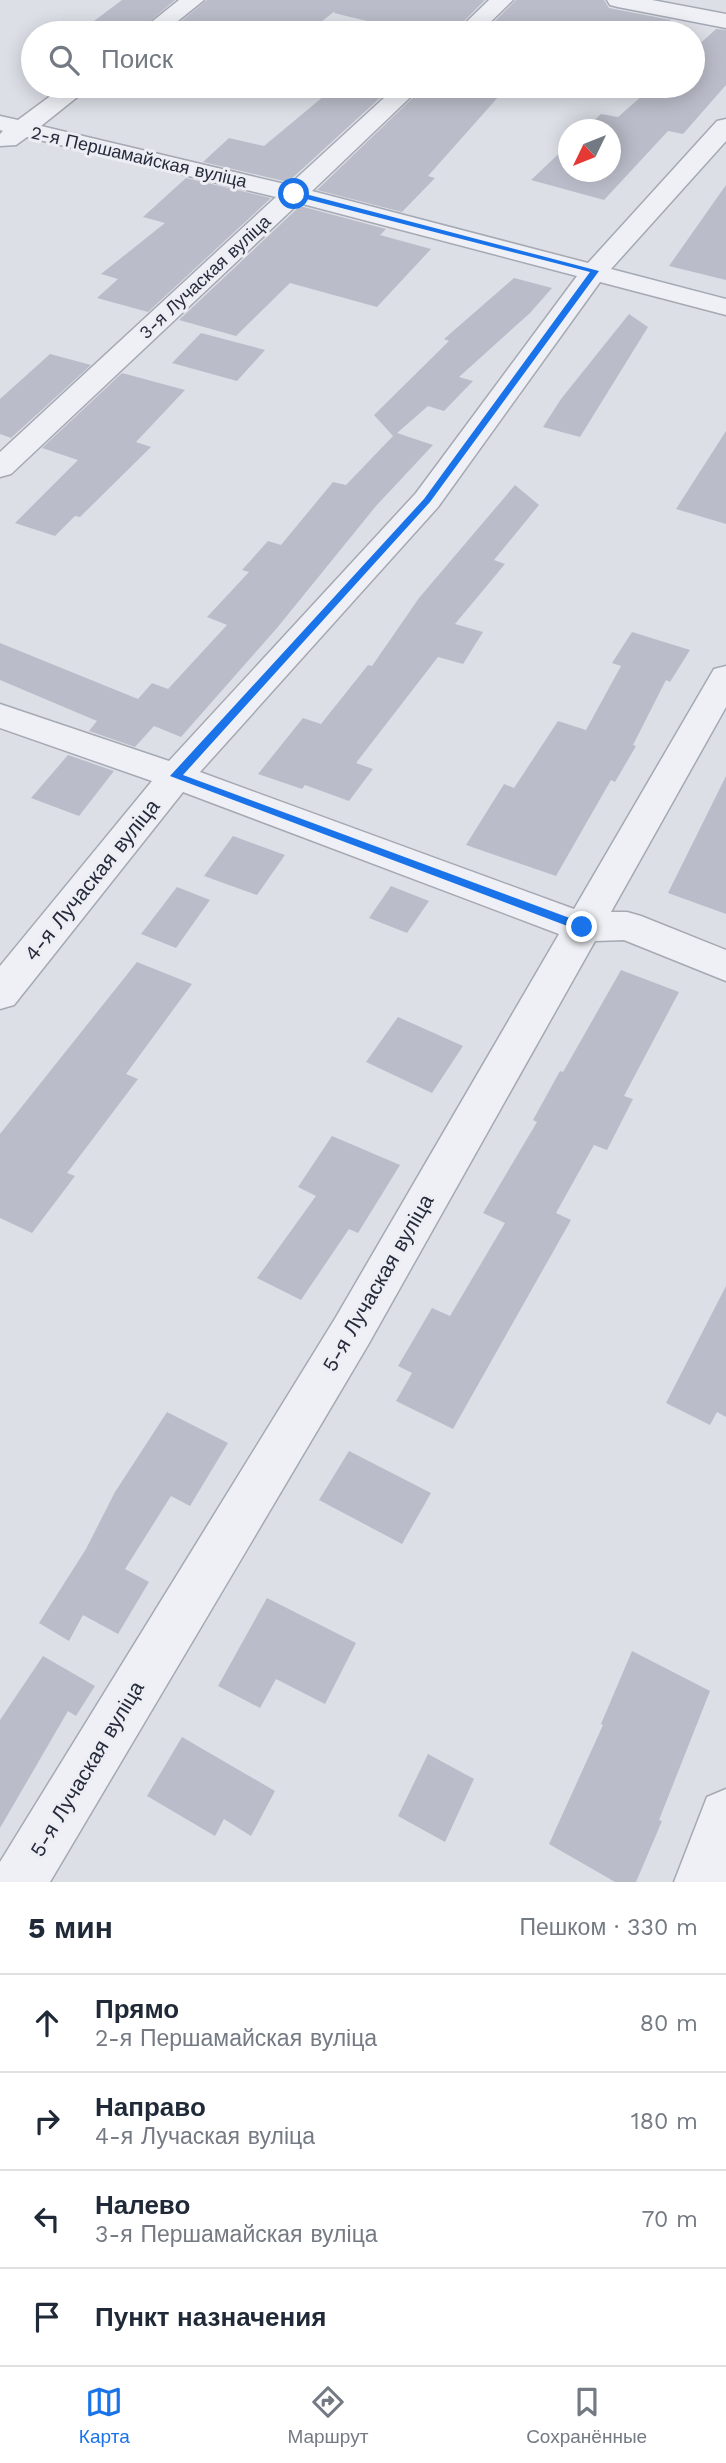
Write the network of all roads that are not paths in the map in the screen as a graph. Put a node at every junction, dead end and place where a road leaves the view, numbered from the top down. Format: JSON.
{"nodes":[{"id":1,"x":193,"y":0,"type":"edge"},
{"id":2,"x":502,"y":0,"type":"edge"},
{"id":3,"x":618,"y":0,"type":"edge"},
{"id":4,"x":165,"y":21,"type":"edge"},
{"id":5,"x":479,"y":21,"type":"edge"},
{"id":6,"x":726,"y":21,"type":"edge"},
{"id":7,"x":59,"y":98,"type":"edge"},
{"id":8,"x":397,"y":98,"type":"edge"},
{"id":9,"x":11,"y":126,"type":"edge"},
{"id":10,"x":726,"y":126,"type":"edge"},
{"id":11,"x":0,"y":145,"type":"edge"},
{"id":12,"x":294,"y":194,"type":"junction"},
{"id":13,"x":595,"y":271,"type":"junction"},
{"id":14,"x":726,"y":307,"type":"edge"},
{"id":15,"x":0,"y":468,"type":"edge"},
{"id":16,"x":726,"y":677,"type":"edge"},
{"id":17,"x":0,"y":716,"type":"edge"},
{"id":18,"x":176,"y":776,"type":"junction"},
{"id":19,"x":582,"y":927,"type":"junction"},
{"id":20,"x":726,"y":966,"type":"edge"},
{"id":21,"x":0,"y":993,"type":"edge"},
{"id":22,"x":726,"y":1816,"type":"edge"},
{"id":23,"x":19,"y":1882,"type":"edge"},
{"id":24,"x":702,"y":1882,"type":"edge"}],
"edges":[{"from":1,"to":4,"type":"street"},
{"from":2,"to":5,"type":"street"},
{"from":3,"to":6,"type":"street"},
{"from":7,"to":9,"type":"street"},
{"from":8,"to":12,"type":"street","name":"3-я Лучаская вуліца"},
{"from":9,"to":11,"type":"street"},
{"from":9,"to":12,"type":"street","name":"2-я Першамайская вуліца"},
{"from":10,"to":13,"type":"street","name":"4-я Лучаская вуліца"},
{"from":12,"to":13,"type":"street","name":"2-я Першамайская вуліца"},
{"from":12,"to":15,"type":"street","name":"3-я Лучаская вуліца"},
{"from":13,"to":14,"type":"street","name":"2-я Першамайская вуліца"},
{"from":13,"to":18,"type":"street","name":"4-я Лучаская вуліца"},
{"from":16,"to":19,"type":"street","name":"5-я Лучаская вуліца"},
{"from":17,"to":18,"type":"street"},
{"from":18,"to":19,"type":"street"},
{"from":18,"to":21,"type":"street","name":"4-я Лучаская вуліца"},
{"from":19,"to":20,"type":"street"},
{"from":19,"to":23,"type":"street","name":"5-я Лучаская вуліца"},
{"from":22,"to":24,"type":"street"}]}
